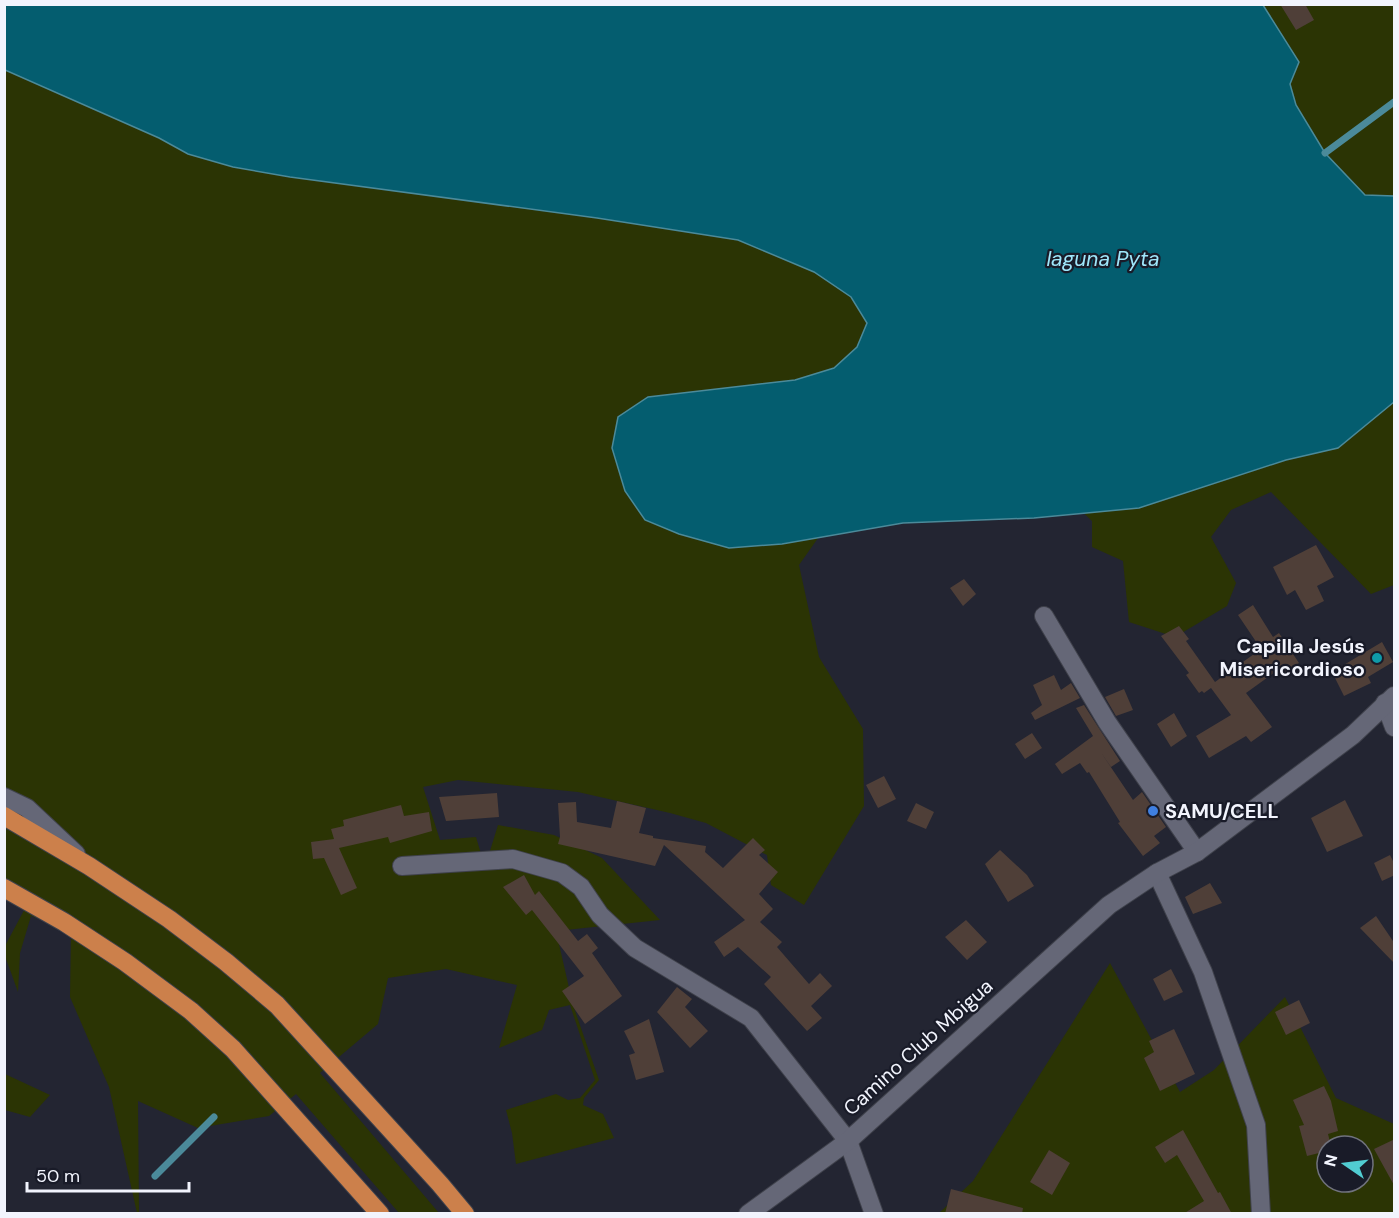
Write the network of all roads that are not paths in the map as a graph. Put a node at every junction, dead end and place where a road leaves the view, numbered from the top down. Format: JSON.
{"nodes":[{"id":1,"x":1044,"y":616,"type":"dead end"},
{"id":2,"x":1390,"y":700,"type":"edge"},
{"id":3,"x":1395,"y":727,"type":"edge"},
{"id":4,"x":4,"y":797,"type":"edge"},
{"id":5,"x":6,"y":818,"type":"edge"},
{"id":6,"x":1197,"y":852,"type":"junction"},
{"id":7,"x":89,"y":866,"type":"junction"},
{"id":8,"x":402,"y":866,"type":"dead end"},
{"id":9,"x":1156,"y":873,"type":"junction"},
{"id":10,"x":4,"y":888,"type":"edge"},
{"id":11,"x":848,"y":1140,"type":"junction"},
{"id":12,"x":380,"y":1214,"type":"edge"},
{"id":13,"x":465,"y":1214,"type":"edge"},
{"id":14,"x":748,"y":1214,"type":"edge"},
{"id":15,"x":874,"y":1214,"type":"edge"},
{"id":16,"x":1261,"y":1214,"type":"edge"}],
"edges":[{"from":1,"to":6,"type":"street"},
{"from":2,"to":3,"type":"street"},
{"from":2,"to":6,"type":"street"},
{"from":4,"to":7,"type":"street"},
{"from":5,"to":7,"type":"highway"},
{"from":6,"to":9,"type":"street"},
{"from":7,"to":13,"type":"highway"},
{"from":8,"to":11,"type":"street"},
{"from":9,"to":11,"type":"street","name":"Camino Club Mbigua"},
{"from":9,"to":16,"type":"street"},
{"from":10,"to":12,"type":"highway"},
{"from":11,"to":14,"type":"street","name":"Camino Club Mbigua"},
{"from":11,"to":15,"type":"street"}]}
